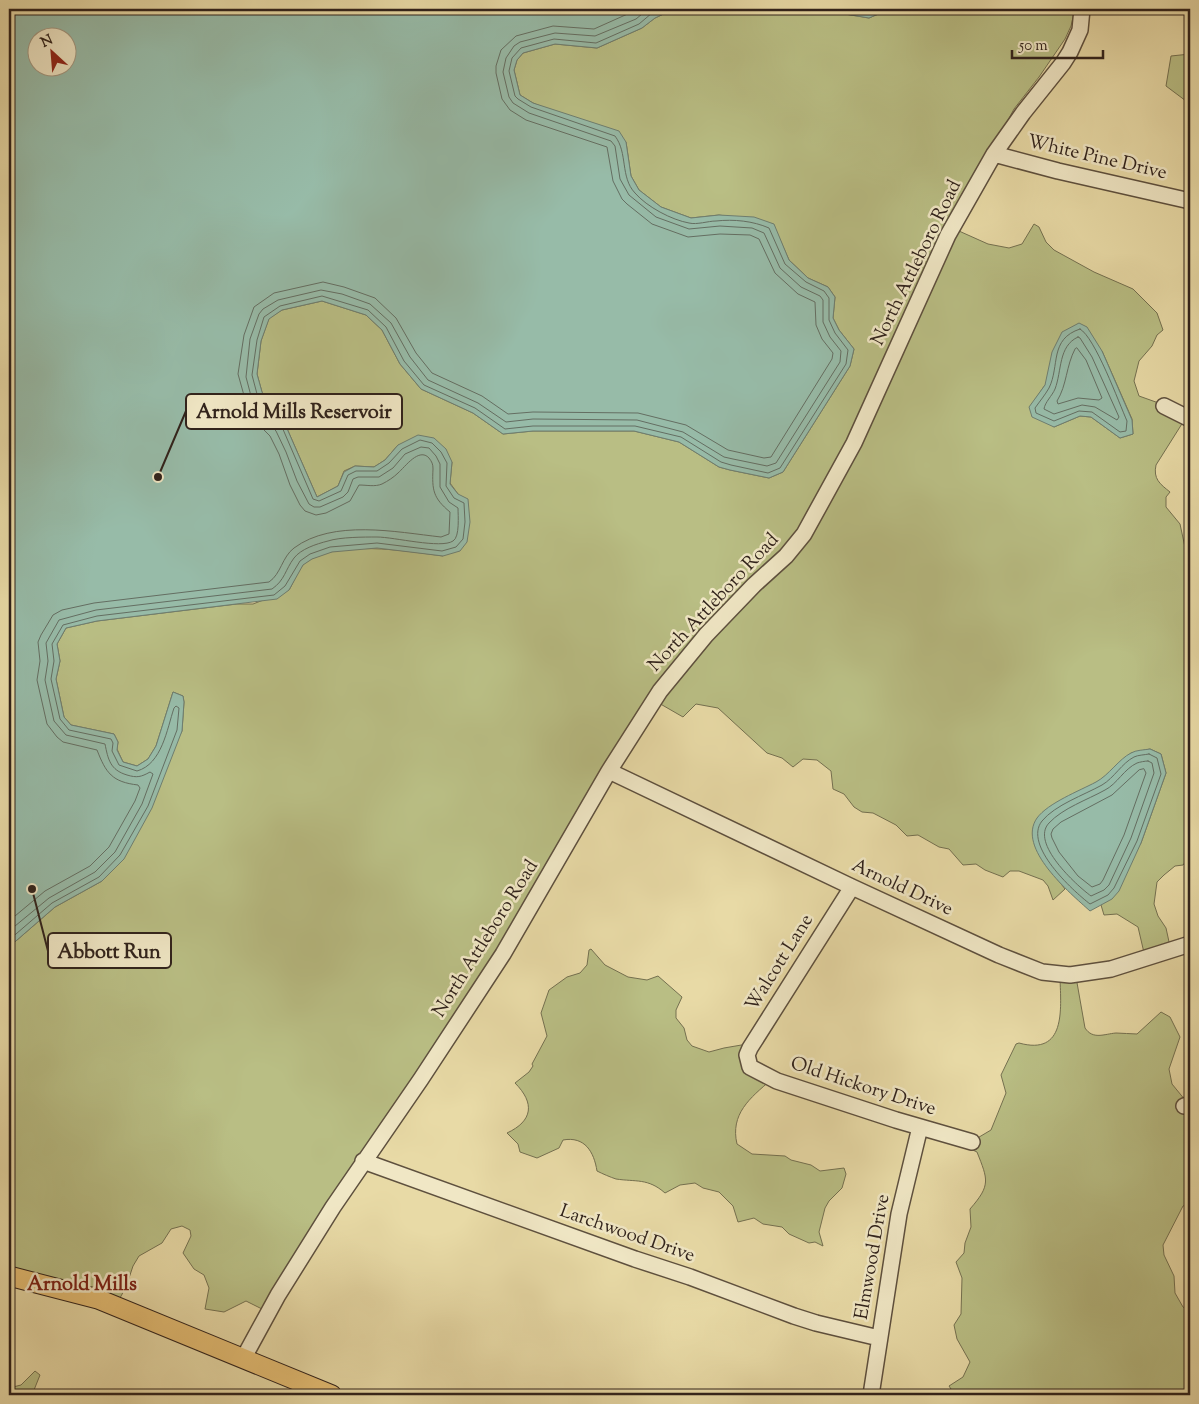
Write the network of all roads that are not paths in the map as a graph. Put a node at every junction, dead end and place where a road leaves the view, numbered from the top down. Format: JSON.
{"nodes":[{"id":1,"x":1082,"y":9,"type":"edge"},
{"id":2,"x":994,"y":154,"type":"junction"},
{"id":3,"x":1190,"y":201,"type":"edge"},
{"id":4,"x":1164,"y":406,"type":"dead end"},
{"id":5,"x":1190,"y":420,"type":"edge"},
{"id":6,"x":609,"y":771,"type":"junction"},
{"id":7,"x":852,"y":887,"type":"junction"},
{"id":8,"x":1190,"y":944,"type":"edge"},
{"id":9,"x":748,"y":1060,"type":"joint"},
{"id":10,"x":920,"y":1127,"type":"junction"},
{"id":11,"x":972,"y":1142,"type":"dead end"},
{"id":12,"x":363,"y":1161,"type":"junction"},
{"id":13,"x":9,"y":1276,"type":"edge"},
{"id":14,"x":879,"y":1338,"type":"junction"},
{"id":15,"x":244,"y":1359,"type":"junction"},
{"id":16,"x":332,"y":1395,"type":"edge"},
{"id":17,"x":871,"y":1395,"type":"edge"}],
"edges":[{"from":1,"to":2,"type":"street","name":"North Attleboro Road"},
{"from":2,"to":3,"type":"street","name":"White Pine Drive"},
{"from":2,"to":6,"type":"street","name":"North Attleboro Road"},
{"from":4,"to":5,"type":"street"},
{"from":6,"to":7,"type":"street","name":"Arnold Drive"},
{"from":6,"to":12,"type":"street","name":"North Attleboro Road"},
{"from":7,"to":8,"type":"street","name":"Arnold Drive"},
{"from":7,"to":9,"type":"street","name":"Walcott Lane"},
{"from":9,"to":10,"type":"street","name":"Old Hickory Drive"},
{"from":10,"to":11,"type":"street","name":"Old Hickory Drive"},
{"from":10,"to":14,"type":"street","name":"Elmwood Drive"},
{"from":12,"to":14,"type":"street","name":"Larchwood Drive"},
{"from":12,"to":15,"type":"street","name":"North Attleboro Road"},
{"from":13,"to":15,"type":"main road"},
{"from":14,"to":17,"type":"street","name":"Elmwood Drive"},
{"from":15,"to":16,"type":"main road"}]}
